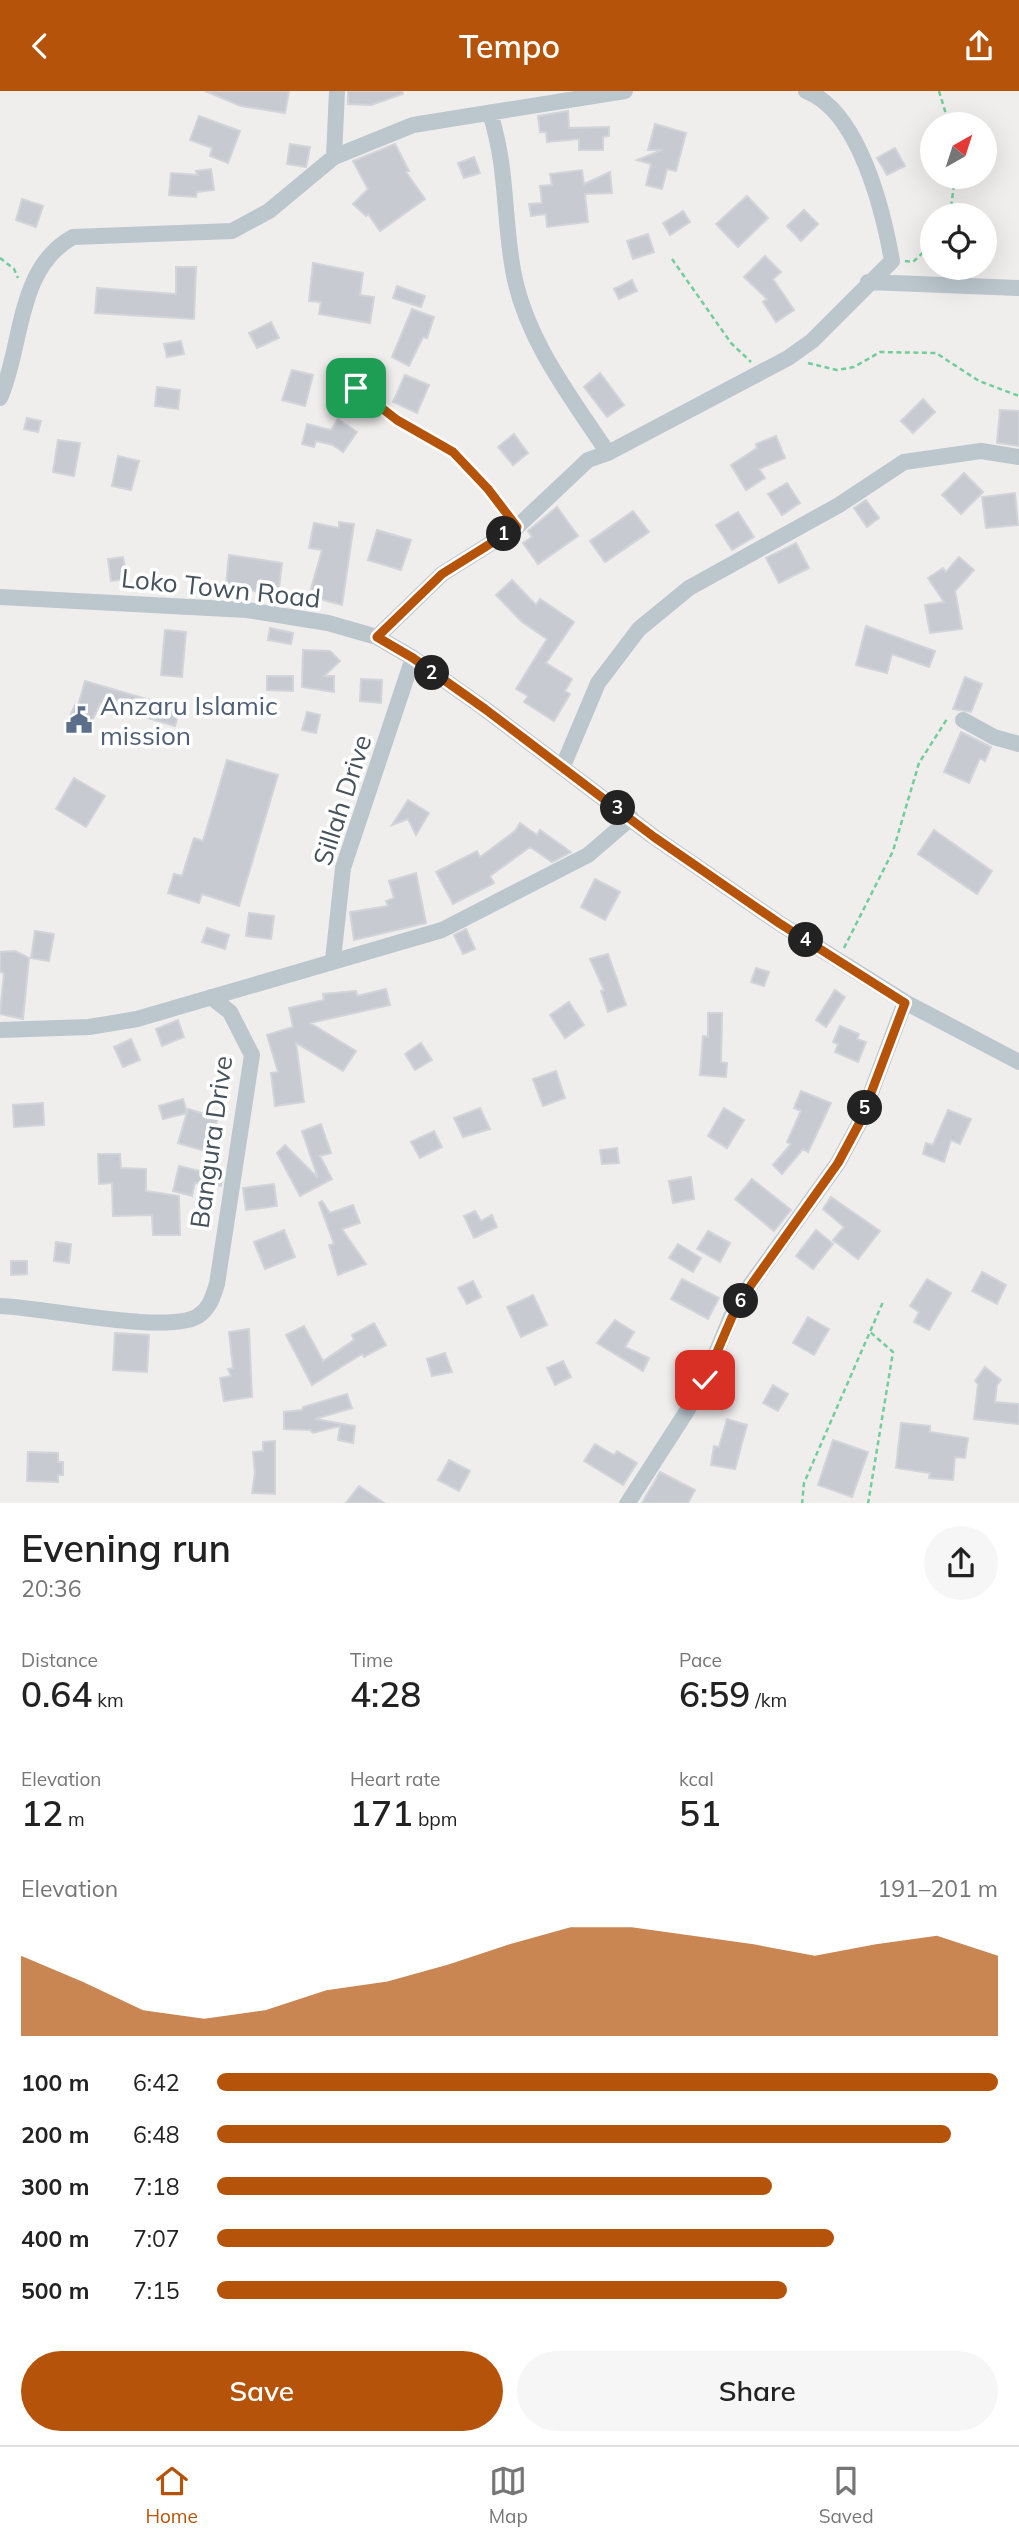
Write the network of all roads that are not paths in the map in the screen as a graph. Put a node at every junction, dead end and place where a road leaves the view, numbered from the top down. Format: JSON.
{"nodes":[{"id":1,"x":337,"y":91,"type":"edge"},
{"id":2,"x":625,"y":91,"type":"edge"},
{"id":3,"x":806,"y":91,"type":"edge"},
{"id":4,"x":490,"y":113,"type":"junction"},
{"id":5,"x":334,"y":157,"type":"junction"},
{"id":6,"x":868,"y":282,"type":"junction"},
{"id":7,"x":1019,"y":288,"type":"edge"},
{"id":8,"x":0,"y":398,"type":"edge"},
{"id":9,"x":608,"y":453,"type":"junction"},
{"id":10,"x":1019,"y":457,"type":"edge"},
{"id":11,"x":0,"y":597,"type":"edge"},
{"id":12,"x":377,"y":637,"type":"junction"},
{"id":13,"x":413,"y":658,"type":"junction"},
{"id":14,"x":963,"y":720,"type":"road end"},
{"id":15,"x":1019,"y":744,"type":"edge"},
{"id":16,"x":563,"y":766,"type":"junction"},
{"id":17,"x":631,"y":818,"type":"junction"},
{"id":18,"x":334,"y":960,"type":"junction"},
{"id":19,"x":211,"y":997,"type":"junction"},
{"id":20,"x":905,"y":1003,"type":"junction"},
{"id":21,"x":0,"y":1030,"type":"edge"},
{"id":22,"x":1019,"y":1062,"type":"edge"},
{"id":23,"x":0,"y":1306,"type":"edge"},
{"id":24,"x":627,"y":1503,"type":"edge"}],
"edges":[{"from":1,"to":5,"type":"street"},
{"from":2,"to":4,"type":"street"},
{"from":3,"to":6,"type":"street"},
{"from":4,"to":5,"type":"street"},
{"from":4,"to":9,"type":"street"},
{"from":5,"to":8,"type":"street"},
{"from":6,"to":7,"type":"street"},
{"from":6,"to":9,"type":"street"},
{"from":9,"to":12,"type":"street"},
{"from":10,"to":16,"type":"street"},
{"from":11,"to":12,"type":"street","name":"Loko Town Road"},
{"from":12,"to":13,"type":"street","name":"Loko Town Road"},
{"from":13,"to":16,"type":"street","name":"Loko Town Road"},
{"from":13,"to":18,"type":"street","name":"Sillah Drive"},
{"from":14,"to":15,"type":"street"},
{"from":16,"to":17,"type":"street","name":"Loko Town Road"},
{"from":17,"to":18,"type":"street"},
{"from":17,"to":20,"type":"street","name":"Loko Town Road"},
{"from":18,"to":19,"type":"street"},
{"from":19,"to":21,"type":"street"},
{"from":19,"to":23,"type":"street","name":"Bangura Drive"},
{"from":20,"to":22,"type":"street","name":"Loko Town Road"},
{"from":20,"to":24,"type":"street"}]}
